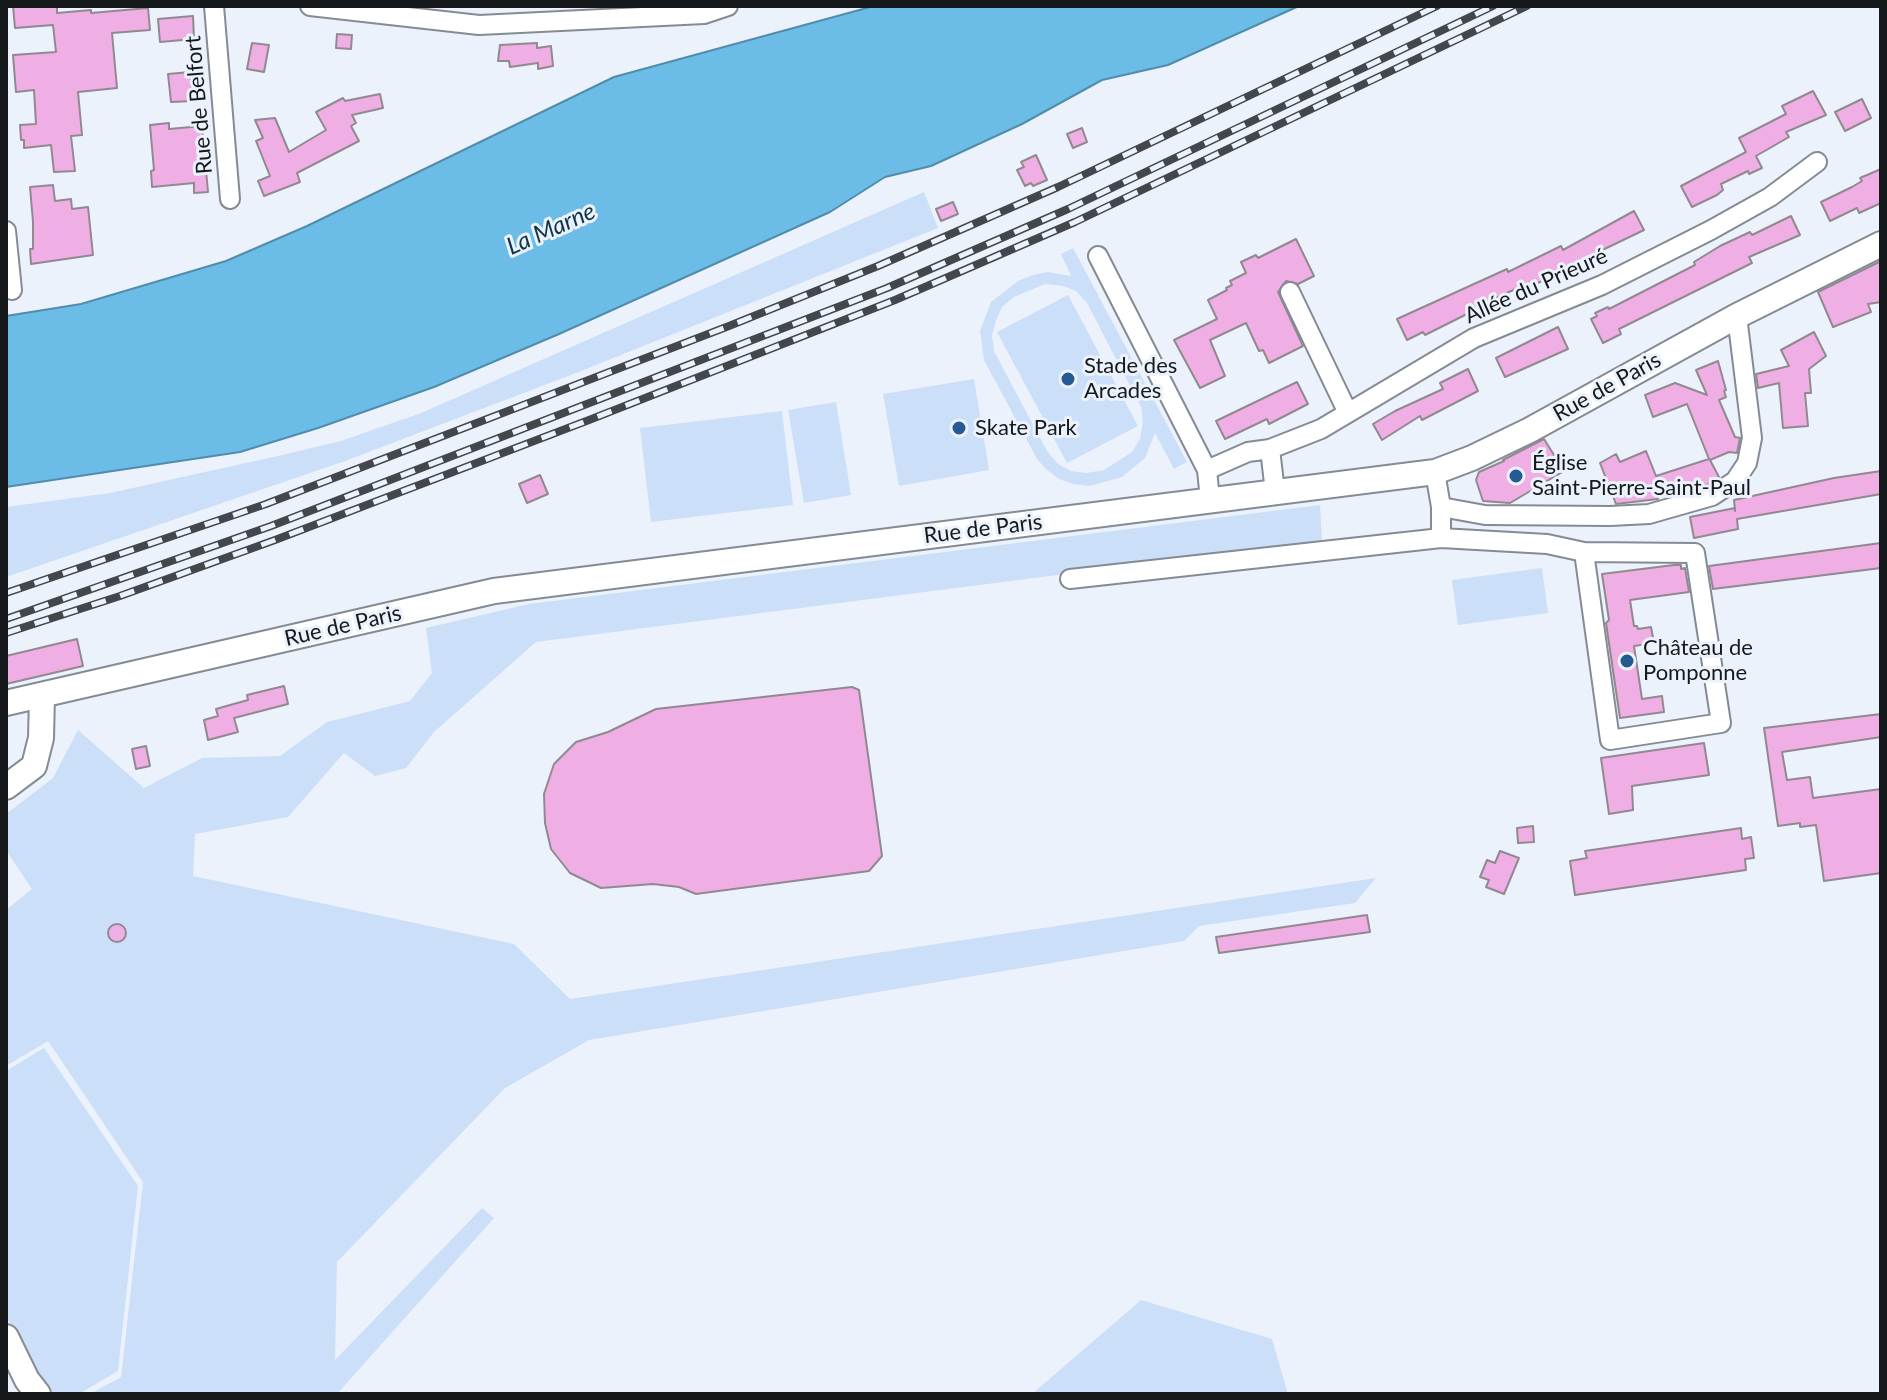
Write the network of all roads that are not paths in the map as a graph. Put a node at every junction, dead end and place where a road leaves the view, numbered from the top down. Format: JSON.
{"nodes":[{"id":1,"x":214,"y":6,"type":"edge"},
{"id":2,"x":310,"y":6,"type":"edge"},
{"id":3,"x":728,"y":6,"type":"edge"},
{"id":4,"x":1817,"y":162,"type":"dead end"},
{"id":5,"x":230,"y":199,"type":"dead end"},
{"id":6,"x":6,"y":231,"type":"edge"},
{"id":7,"x":1881,"y":244,"type":"edge"},
{"id":8,"x":1098,"y":256,"type":"dead end"},
{"id":9,"x":12,"y":290,"type":"dead end"},
{"id":10,"x":1290,"y":292,"type":"dead end"},
{"id":11,"x":1737,"y":316,"type":"junction"},
{"id":12,"x":1348,"y":413,"type":"junction"},
{"id":13,"x":1270,"y":449,"type":"junction"},
{"id":14,"x":1207,"y":470,"type":"junction"},
{"id":15,"x":1435,"y":472,"type":"junction"},
{"id":16,"x":1275,"y":492,"type":"junction"},
{"id":17,"x":1210,"y":500,"type":"junction"},
{"id":18,"x":1441,"y":507,"type":"junction"},
{"id":19,"x":1441,"y":538,"type":"junction"},
{"id":20,"x":1584,"y":552,"type":"junction"},
{"id":21,"x":1070,"y":579,"type":"dead end"},
{"id":22,"x":42,"y":696,"type":"junction"},
{"id":23,"x":6,"y":703,"type":"edge"},
{"id":24,"x":6,"y":787,"type":"edge"},
{"id":25,"x":6,"y":1337,"type":"edge"},
{"id":26,"x":38,"y":1394,"type":"edge"}],
"edges":[{"from":1,"to":5,"type":"street","name":"Rue de Belfort"},
{"from":2,"to":3,"type":"street"},
{"from":4,"to":12,"type":"street","name":"Allée du Prieuré"},
{"from":6,"to":9,"type":"street"},
{"from":7,"to":11,"type":"main road","name":"Rue de Paris"},
{"from":8,"to":14,"type":"street"},
{"from":10,"to":12,"type":"street"},
{"from":11,"to":15,"type":"main road","name":"Rue de Paris"},
{"from":11,"to":18,"type":"street"},
{"from":12,"to":13,"type":"street","name":"Allée du Prieuré"},
{"from":13,"to":14,"type":"street","name":"Allée du Prieuré"},
{"from":13,"to":16,"type":"street"},
{"from":14,"to":17,"type":"street"},
{"from":15,"to":16,"type":"main road","name":"Rue de Paris"},
{"from":15,"to":18,"type":"street"},
{"from":16,"to":17,"type":"main road","name":"Rue de Paris"},
{"from":17,"to":22,"type":"main road","name":"Rue de Paris"},
{"from":18,"to":19,"type":"street"},
{"from":19,"to":20,"type":"street"},
{"from":19,"to":21,"type":"street"},
{"from":20,"to":20,"type":"street"},
{"from":22,"to":23,"type":"main road","name":"Rue de Paris"},
{"from":22,"to":24,"type":"main road"},
{"from":25,"to":26,"type":"main road"}]}
